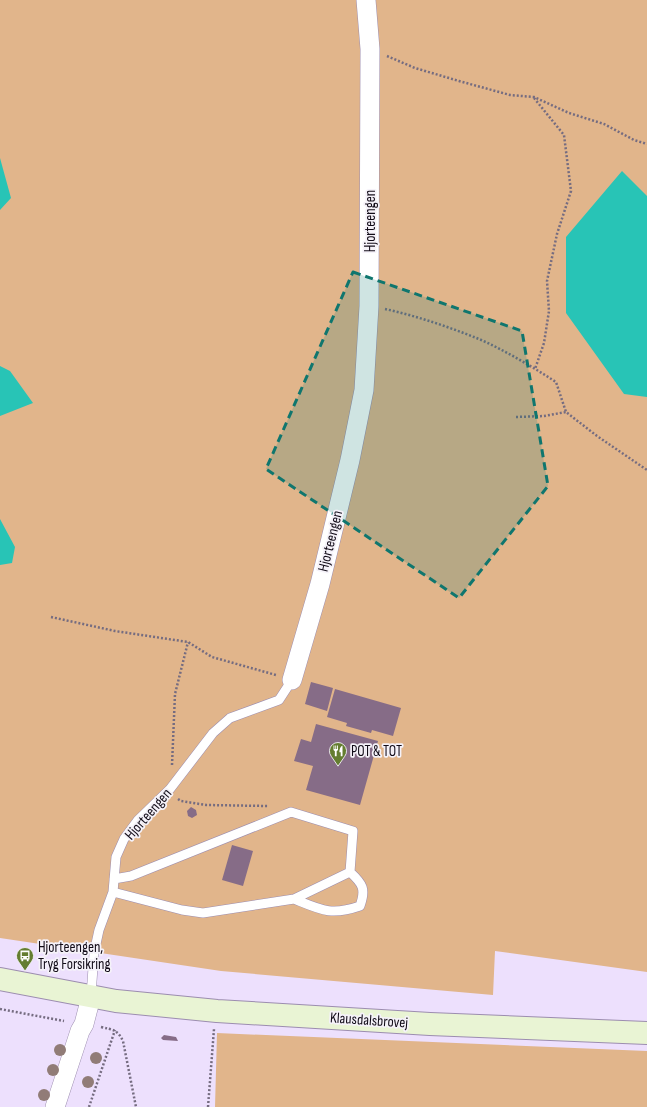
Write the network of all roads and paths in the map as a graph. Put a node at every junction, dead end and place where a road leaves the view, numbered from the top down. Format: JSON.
{"nodes":[{"id":1,"x":366,"y":0,"type":"edge"},
{"id":2,"x":370,"y":49,"type":"junction"},
{"id":3,"x":534,"y":97,"type":"junction"},
{"id":4,"x":647,"y":144,"type":"edge"},
{"id":5,"x":369,"y":306,"type":"junction"},
{"id":6,"x":535,"y":369,"type":"junction"},
{"id":7,"x":566,"y":412,"type":"junction"},
{"id":8,"x":516,"y":417,"type":"dead end"},
{"id":9,"x":647,"y":470,"type":"edge"},
{"id":10,"x":51,"y":617,"type":"dead end"},
{"id":11,"x":188,"y":642,"type":"junction"},
{"id":12,"x":292,"y":680,"type":"junction"},
{"id":13,"x":168,"y":791,"type":"junction"},
{"id":14,"x":291,"y":812,"type":"junction"},
{"id":15,"x":350,"y":872,"type":"junction"},
{"id":16,"x":114,"y":879,"type":"junction"},
{"id":17,"x":113,"y":892,"type":"junction"},
{"id":18,"x":294,"y":899,"type":"junction"},
{"id":19,"x":0,"y":979,"type":"edge"},
{"id":20,"x":91,"y":997,"type":"junction"},
{"id":21,"x":0,"y":1009,"type":"edge"},
{"id":22,"x":217,"y":1011,"type":"junction"},
{"id":23,"x":84,"y":1024,"type":"junction"},
{"id":24,"x":115,"y":1030,"type":"junction"},
{"id":25,"x":647,"y":1033,"type":"edge"},
{"id":26,"x":55,"y":1107,"type":"edge"},
{"id":27,"x":89,"y":1107,"type":"edge"},
{"id":28,"x":136,"y":1107,"type":"edge"},
{"id":29,"x":208,"y":1107,"type":"edge"}],
"edges":[{"from":1,"to":2,"type":"street","name":"Hjorteengen"},
{"from":2,"to":3,"type":"path"},
{"from":2,"to":5,"type":"street","name":"Hjorteengen"},
{"from":3,"to":4,"type":"path"},
{"from":3,"to":6,"type":"path"},
{"from":5,"to":6,"type":"path"},
{"from":5,"to":12,"type":"street","name":"Hjorteengen"},
{"from":6,"to":7,"type":"path"},
{"from":7,"to":8,"type":"path"},
{"from":7,"to":9,"type":"path"},
{"from":10,"to":11,"type":"path"},
{"from":11,"to":12,"type":"path"},
{"from":11,"to":13,"type":"path"},
{"from":12,"to":13,"type":"lane","name":"Hjorteengen"},
{"from":13,"to":14,"type":"path"},
{"from":13,"to":16,"type":"lane","name":"Hjorteengen"},
{"from":14,"to":15,"type":"lane"},
{"from":14,"to":16,"type":"lane"},
{"from":15,"to":18,"type":"lane"},
{"from":15,"to":18,"type":"lane"},
{"from":16,"to":17,"type":"lane","name":"Hjorteengen"},
{"from":17,"to":18,"type":"lane"},
{"from":17,"to":20,"type":"lane","name":"Hjorteengen"},
{"from":19,"to":20,"type":"street","name":"Klausdalsbrovej"},
{"from":20,"to":22,"type":"street","name":"Klausdalsbrovej"},
{"from":20,"to":23,"type":"street"},
{"from":21,"to":23,"type":"path"},
{"from":22,"to":25,"type":"street","name":"Klausdalsbrovej"},
{"from":22,"to":29,"type":"path"},
{"from":23,"to":24,"type":"path"},
{"from":23,"to":26,"type":"street"},
{"from":24,"to":27,"type":"path"},
{"from":24,"to":28,"type":"path"}]}
